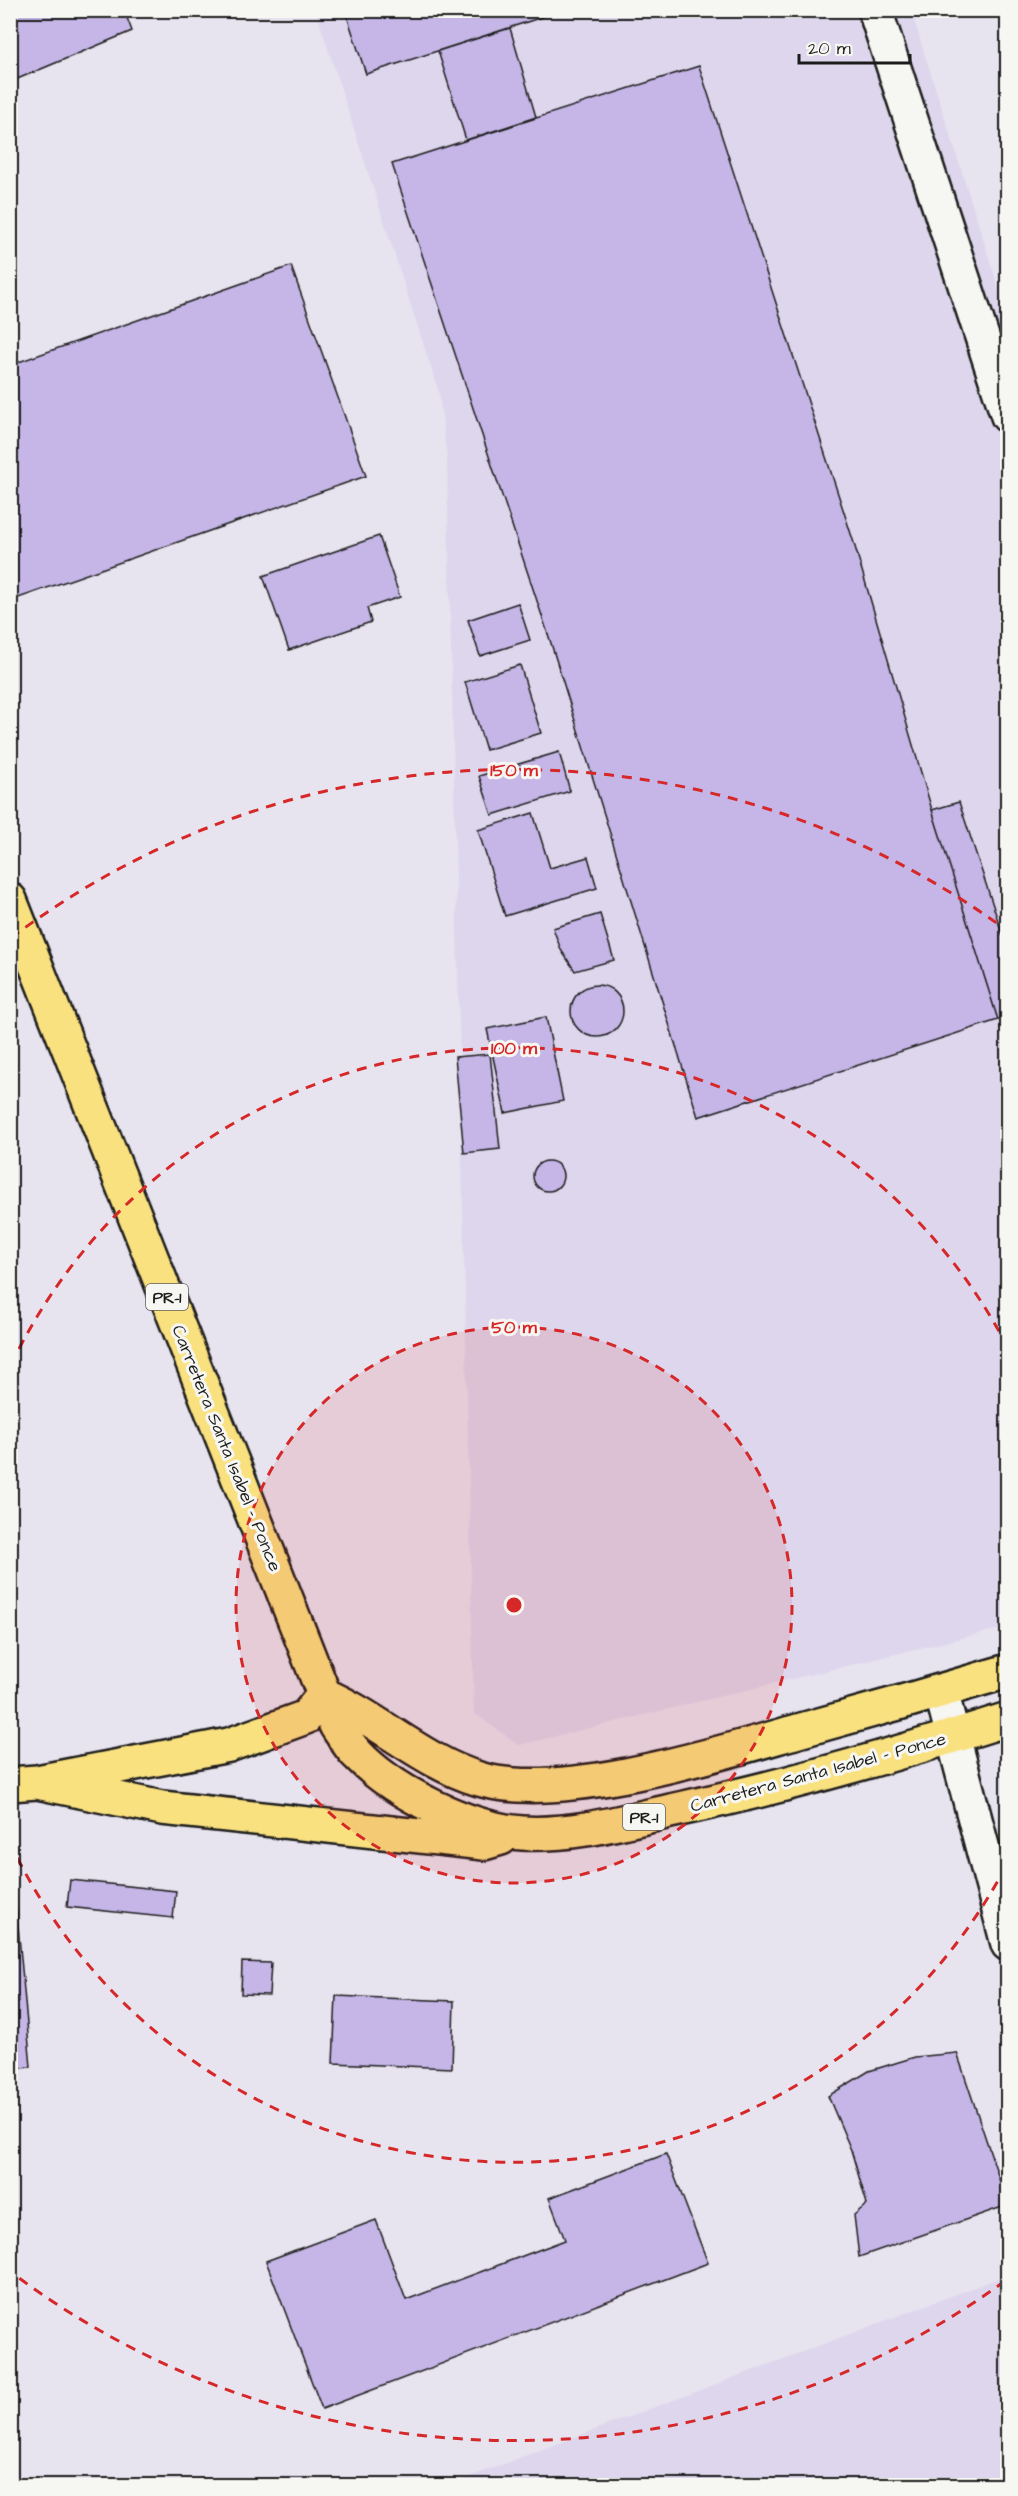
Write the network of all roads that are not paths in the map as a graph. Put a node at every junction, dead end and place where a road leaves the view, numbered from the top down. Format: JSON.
{"nodes":[{"id":1,"x":875,"y":10,"type":"edge"},
{"id":2,"x":1008,"y":416,"type":"edge"},
{"id":3,"x":10,"y":900,"type":"edge"},
{"id":4,"x":1008,"y":1671,"type":"edge"},
{"id":5,"x":941,"y":1691,"type":"junction"},
{"id":6,"x":324,"y":1695,"type":"junction"},
{"id":7,"x":1008,"y":1719,"type":"edge"},
{"id":8,"x":953,"y":1736,"type":"junction"},
{"id":9,"x":24,"y":1783,"type":"edge"},
{"id":10,"x":521,"y":1833,"type":"junction"},
{"id":11,"x":1008,"y":1944,"type":"edge"}],
"edges":[{"from":1,"to":2,"type":"lane"},
{"from":3,"to":6,"type":"main road","name":"Carretera Santa Isabel - Ponce","number":"PR-1"},
{"from":4,"to":5,"type":"main road"},
{"from":5,"to":6,"type":"main road"},
{"from":5,"to":8,"type":"lane"},
{"from":6,"to":9,"type":"main road"},
{"from":6,"to":10,"type":"main road","name":"Carretera Santa Isabel - Ponce","number":"PR-1"},
{"from":7,"to":8,"type":"main road","name":"Carretera Santa Isabel - Ponce","number":"PR-1"},
{"from":8,"to":10,"type":"main road","name":"Carretera Santa Isabel - Ponce","number":"PR-1"},
{"from":8,"to":11,"type":"lane"},
{"from":9,"to":10,"type":"main road"}]}
